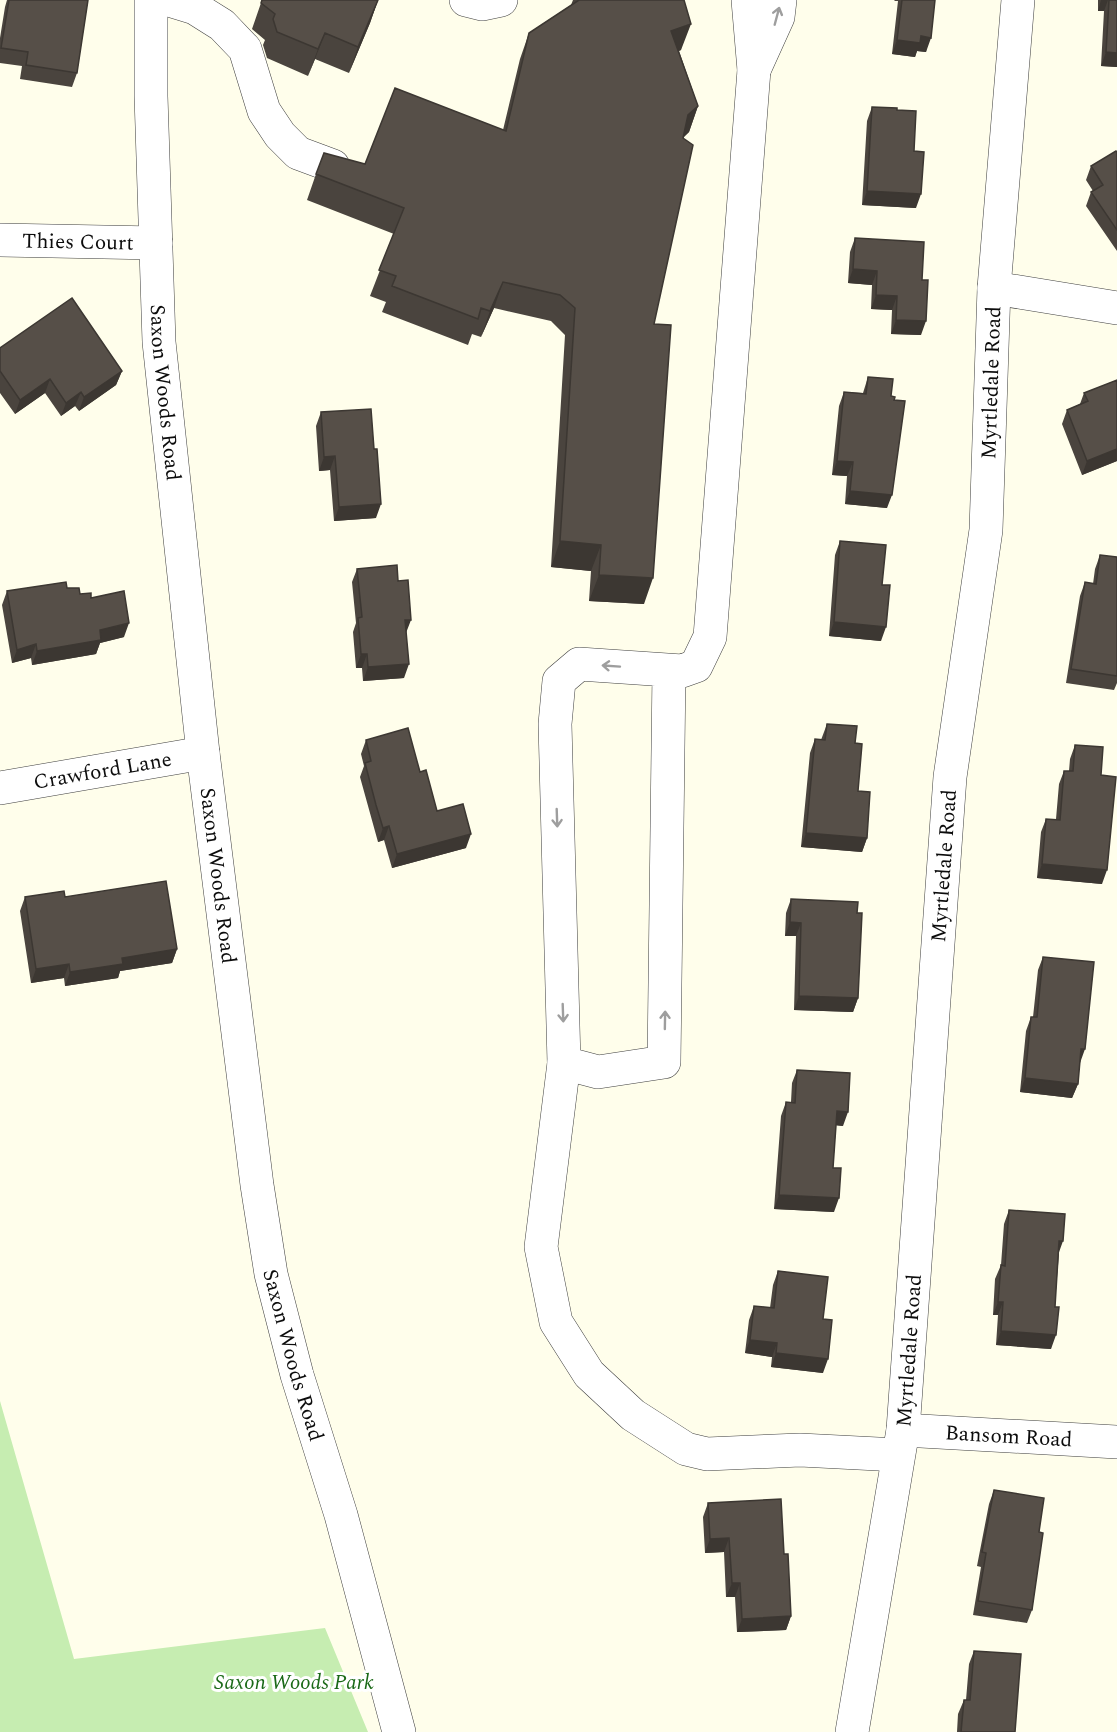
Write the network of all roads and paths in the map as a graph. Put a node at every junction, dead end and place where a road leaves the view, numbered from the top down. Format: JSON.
{"nodes":[{"id":1,"x":151,"y":0,"type":"edge"},
{"id":2,"x":169,"y":0,"type":"edge"},
{"id":3,"x":466,"y":0,"type":"edge"},
{"id":4,"x":501,"y":0,"type":"edge"},
{"id":5,"x":748,"y":0,"type":"edge"},
{"id":6,"x":780,"y":0,"type":"edge"},
{"id":7,"x":1018,"y":0,"type":"edge"},
{"id":8,"x":754,"y":70,"type":"junction"},
{"id":9,"x":333,"y":166,"type":"edge"},
{"id":10,"x":0,"y":240,"type":"edge"},
{"id":11,"x":156,"y":243,"type":"junction"},
{"id":12,"x":994,"y":288,"type":"junction"},
{"id":13,"x":1117,"y":308,"type":"edge"},
{"id":14,"x":669,"y":670,"type":"junction"},
{"id":15,"x":203,"y":753,"type":"junction"},
{"id":16,"x":0,"y":788,"type":"edge"},
{"id":17,"x":564,"y":1063,"type":"junction"},
{"id":18,"x":1117,"y":1442,"type":"edge"},
{"id":19,"x":900,"y":1443,"type":"junction"},
{"id":20,"x":399,"y":1732,"type":"edge"},
{"id":21,"x":852,"y":1732,"type":"edge"}],
"edges":[{"from":1,"to":11,"type":"street","name":"Saxon Woods Road"},
{"from":2,"to":9,"type":"street"},
{"from":3,"to":4,"type":"street"},
{"from":5,"to":8,"type":"street"},
{"from":8,"to":6,"type":"street","one_way":true},
{"from":7,"to":12,"type":"street","name":"Myrtledale Road"},
{"from":8,"to":14,"type":"street","name":"Bansom Road"},
{"from":10,"to":11,"type":"street","name":"Thies Court"},
{"from":11,"to":15,"type":"street","name":"Saxon Woods Road"},
{"from":12,"to":13,"type":"street"},
{"from":12,"to":19,"type":"street","name":"Myrtledale Road"},
{"from":17,"to":14,"type":"street","one_way":true},
{"from":14,"to":17,"type":"street","name":"Bansom Road","one_way":true},
{"from":15,"to":16,"type":"street","name":"Crawford Lane"},
{"from":15,"to":20,"type":"street","name":"Saxon Woods Road"},
{"from":17,"to":19,"type":"street","name":"Bansom Road"},
{"from":18,"to":19,"type":"street","name":"Bansom Road"},
{"from":19,"to":21,"type":"street","name":"Myrtledale Road"}]}
